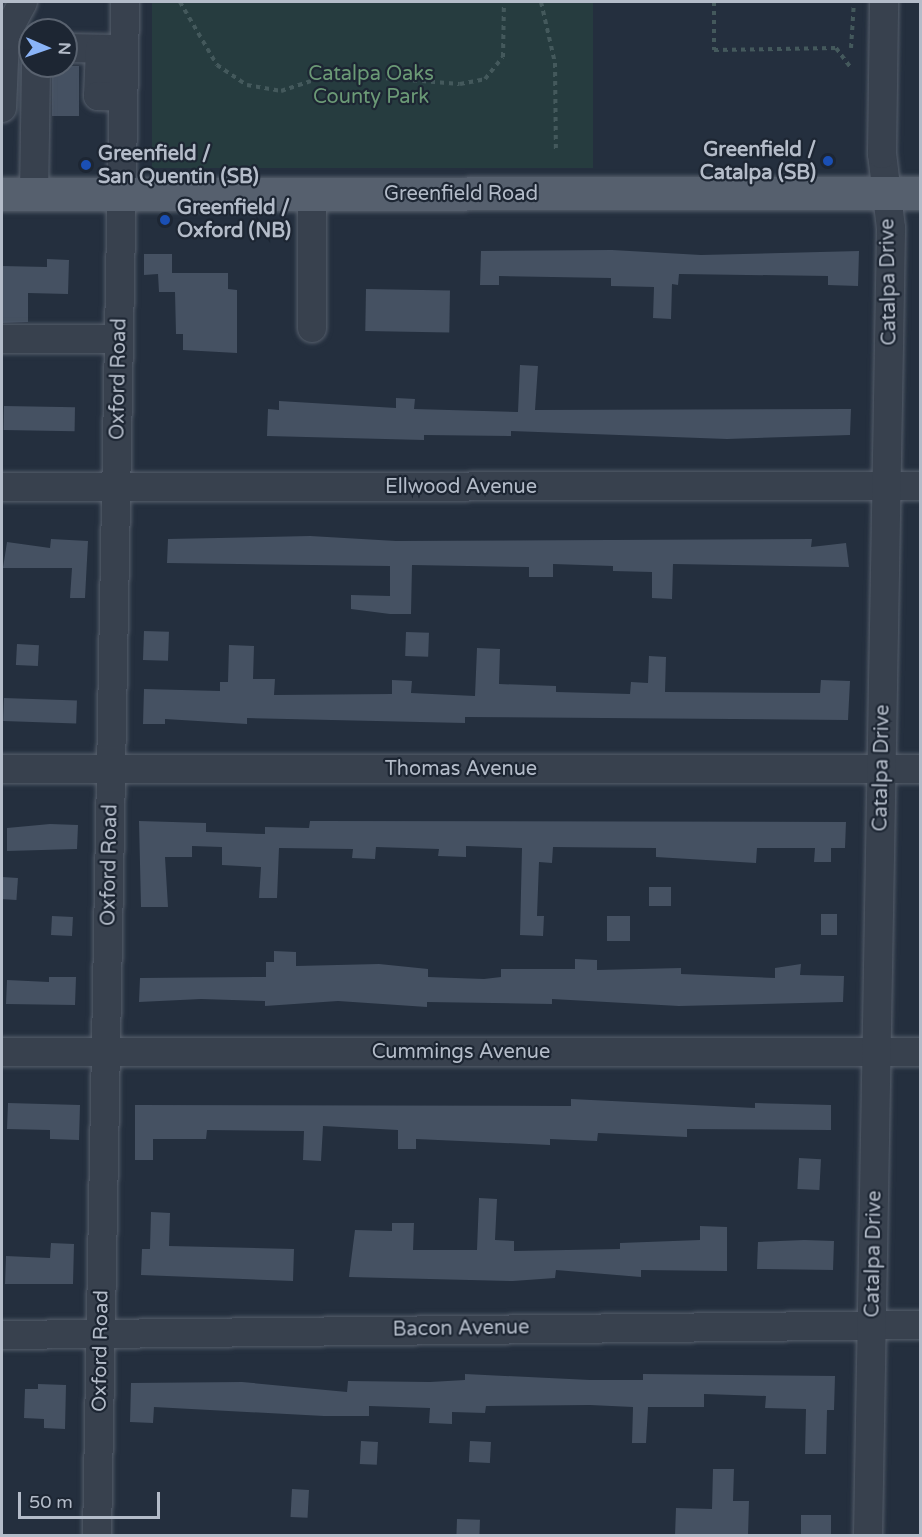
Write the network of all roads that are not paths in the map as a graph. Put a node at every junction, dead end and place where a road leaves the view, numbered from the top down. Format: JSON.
{"nodes":[{"id":1,"x":23,"y":2,"type":"edge"},
{"id":2,"x":125,"y":2,"type":"edge"},
{"id":3,"x":884,"y":2,"type":"edge"},
{"id":4,"x":78,"y":48,"type":"edge"},
{"id":5,"x":112,"y":49,"type":"junction"},
{"id":6,"x":36,"y":78,"type":"edge"},
{"id":7,"x":2,"y":108,"type":"edge"},
{"id":8,"x":921,"y":193,"type":"edge"},
{"id":9,"x":2,"y":194,"type":"edge"},
{"id":10,"x":121,"y":194,"type":"junction"},
{"id":11,"x":312,"y":194,"type":"junction"},
{"id":12,"x":886,"y":194,"type":"junction"},
{"id":13,"x":34,"y":195,"type":"junction"},
{"id":14,"x":312,"y":328,"type":"dead end"},
{"id":15,"x":2,"y":339,"type":"edge"},
{"id":16,"x":119,"y":339,"type":"junction"},
{"id":17,"x":888,"y":486,"type":"junction"},
{"id":18,"x":921,"y":486,"type":"edge"},
{"id":19,"x":2,"y":487,"type":"edge"},
{"id":20,"x":117,"y":487,"type":"junction"},
{"id":21,"x":2,"y":769,"type":"edge"},
{"id":22,"x":112,"y":769,"type":"junction"},
{"id":23,"x":882,"y":769,"type":"junction"},
{"id":24,"x":921,"y":769,"type":"edge"},
{"id":25,"x":2,"y":1052,"type":"edge"},
{"id":26,"x":106,"y":1052,"type":"junction"},
{"id":27,"x":921,"y":1052,"type":"edge"},
{"id":28,"x":876,"y":1053,"type":"junction"},
{"id":29,"x":873,"y":1324,"type":"junction"},
{"id":30,"x":921,"y":1325,"type":"edge"},
{"id":31,"x":101,"y":1333,"type":"junction"},
{"id":32,"x":2,"y":1335,"type":"edge"},
{"id":33,"x":97,"y":1536,"type":"edge"},
{"id":34,"x":868,"y":1536,"type":"edge"}],
"edges":[{"from":1,"to":7,"type":"street"},
{"from":2,"to":5,"type":"street","name":"Oxford Road"},
{"from":3,"to":12,"type":"street","name":"Catalpa Drive"},
{"from":4,"to":5,"type":"street"},
{"from":5,"to":10,"type":"street","name":"Oxford Road"},
{"from":6,"to":13,"type":"street"},
{"from":8,"to":12,"type":"main road","name":"Greenfield Road"},
{"from":9,"to":13,"type":"main road","name":"Greenfield Road"},
{"from":10,"to":11,"type":"main road","name":"Greenfield Road"},
{"from":10,"to":13,"type":"main road","name":"Greenfield Road"},
{"from":10,"to":16,"type":"street","name":"Oxford Road"},
{"from":11,"to":12,"type":"main road","name":"Greenfield Road"},
{"from":11,"to":14,"type":"street"},
{"from":12,"to":17,"type":"street","name":"Catalpa Drive"},
{"from":15,"to":16,"type":"street"},
{"from":16,"to":20,"type":"street","name":"Oxford Road"},
{"from":17,"to":18,"type":"street","name":"Ellwood Avenue"},
{"from":17,"to":20,"type":"street","name":"Ellwood Avenue"},
{"from":17,"to":23,"type":"street","name":"Catalpa Drive"},
{"from":19,"to":20,"type":"street","name":"Ellwood Avenue"},
{"from":20,"to":22,"type":"street","name":"Oxford Road"},
{"from":21,"to":22,"type":"street","name":"Thomas Avenue"},
{"from":22,"to":23,"type":"street","name":"Thomas Avenue"},
{"from":22,"to":26,"type":"street","name":"Oxford Road"},
{"from":23,"to":24,"type":"street","name":"Thomas Avenue"},
{"from":23,"to":28,"type":"street","name":"Catalpa Drive"},
{"from":25,"to":26,"type":"street","name":"Cummings Avenue"},
{"from":26,"to":28,"type":"street","name":"Cummings Avenue"},
{"from":26,"to":31,"type":"street","name":"Oxford Road"},
{"from":27,"to":28,"type":"street","name":"Cummings Avenue"},
{"from":28,"to":29,"type":"street","name":"Catalpa Drive"},
{"from":29,"to":30,"type":"street","name":"Bacon Avenue"},
{"from":29,"to":31,"type":"street","name":"Bacon Avenue"},
{"from":29,"to":34,"type":"street","name":"Catalpa Drive"},
{"from":31,"to":32,"type":"street","name":"Bacon Avenue"},
{"from":31,"to":33,"type":"street","name":"Oxford Road"}]}
